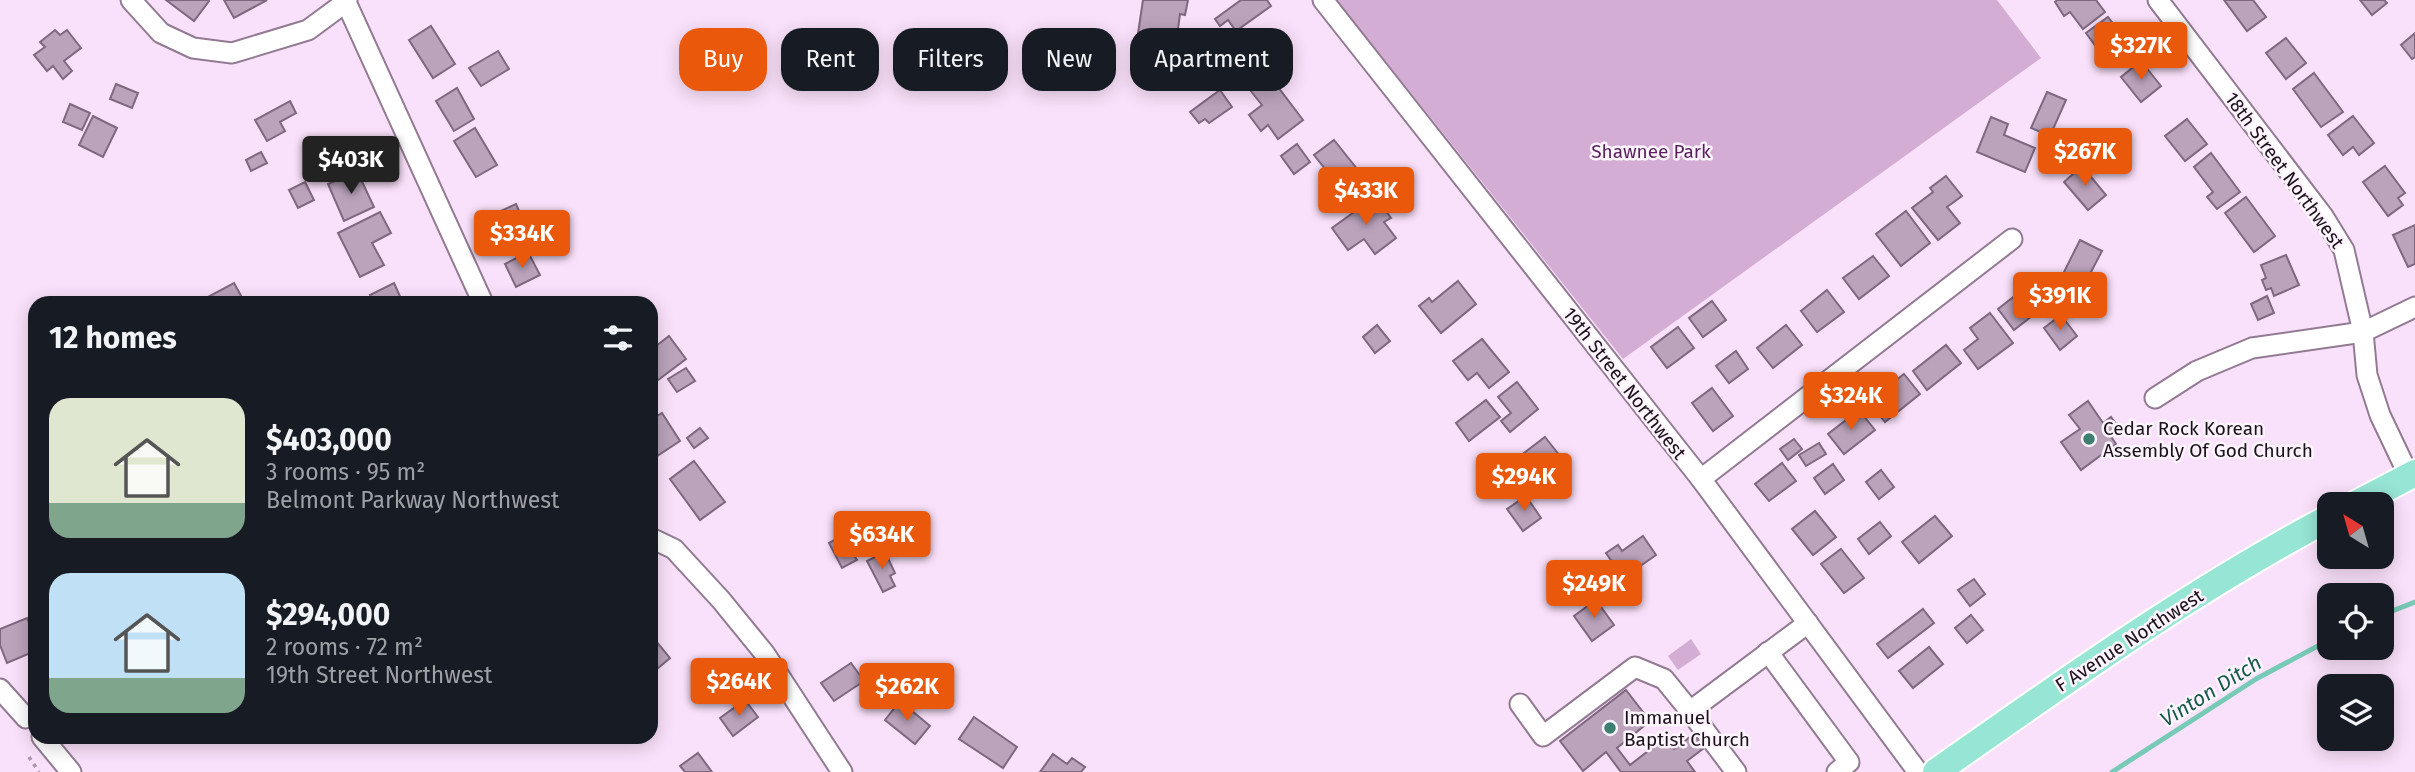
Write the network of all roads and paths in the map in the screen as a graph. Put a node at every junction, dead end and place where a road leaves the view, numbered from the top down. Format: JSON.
{"nodes":[{"id":1,"x":131,"y":0,"type":"edge"},
{"id":2,"x":1323,"y":0,"type":"edge"},
{"id":3,"x":2158,"y":0,"type":"edge"},
{"id":4,"x":346,"y":1,"type":"edge"},
{"id":5,"x":2012,"y":239,"type":"dead end"},
{"id":6,"x":481,"y":296,"type":"edge"},
{"id":7,"x":2415,"y":307,"type":"edge"},
{"id":8,"x":2363,"y":332,"type":"junction"},
{"id":9,"x":2155,"y":398,"type":"dead end"},
{"id":10,"x":2412,"y":475,"type":"edge"},
{"id":11,"x":1701,"y":479,"type":"junction"},
{"id":12,"x":2379,"y":492,"type":"edge"},
{"id":13,"x":2317,"y":525,"type":"edge"},
{"id":14,"x":658,"y":541,"type":"edge"},
{"id":15,"x":1808,"y":623,"type":"junction"},
{"id":16,"x":1768,"y":652,"type":"junction"},
{"id":17,"x":0,"y":689,"type":"edge"},
{"id":18,"x":1520,"y":704,"type":"dead end"},
{"id":19,"x":1690,"y":710,"type":"junction"},
{"id":20,"x":28,"y":714,"type":"edge"},
{"id":21,"x":48,"y":744,"type":"edge"},
{"id":22,"x":29,"y":757,"type":"dead end"},
{"id":23,"x":39,"y":772,"type":"edge"},
{"id":24,"x":71,"y":772,"type":"edge"},
{"id":25,"x":842,"y":772,"type":"edge"},
{"id":26,"x":1736,"y":772,"type":"edge"},
{"id":27,"x":1837,"y":772,"type":"edge"},
{"id":28,"x":1918,"y":772,"type":"edge"},
{"id":29,"x":1936,"y":772,"type":"edge"}],
"edges":[{"from":1,"to":4,"type":"street"},
{"from":2,"to":11,"type":"street","name":"19th Street Northwest"},
{"from":3,"to":8,"type":"street","name":"18th Street Northwest"},
{"from":4,"to":6,"type":"street"},
{"from":5,"to":11,"type":"street"},
{"from":7,"to":8,"type":"street"},
{"from":8,"to":9,"type":"street"},
{"from":8,"to":10,"type":"street","name":"18th Street Northwest"},
{"from":10,"to":12,"type":"main road"},
{"from":11,"to":15,"type":"street","name":"19th Street Northwest"},
{"from":13,"to":29,"type":"main road","name":"F Avenue Northwest"},
{"from":14,"to":25,"type":"street"},
{"from":15,"to":16,"type":"street"},
{"from":15,"to":28,"type":"street","name":"19th Street Northwest"},
{"from":16,"to":19,"type":"street"},
{"from":16,"to":27,"type":"street"},
{"from":17,"to":20,"type":"street"},
{"from":18,"to":19,"type":"street"},
{"from":19,"to":26,"type":"street"},
{"from":21,"to":24,"type":"street"},
{"from":22,"to":23,"type":"path"}]}
